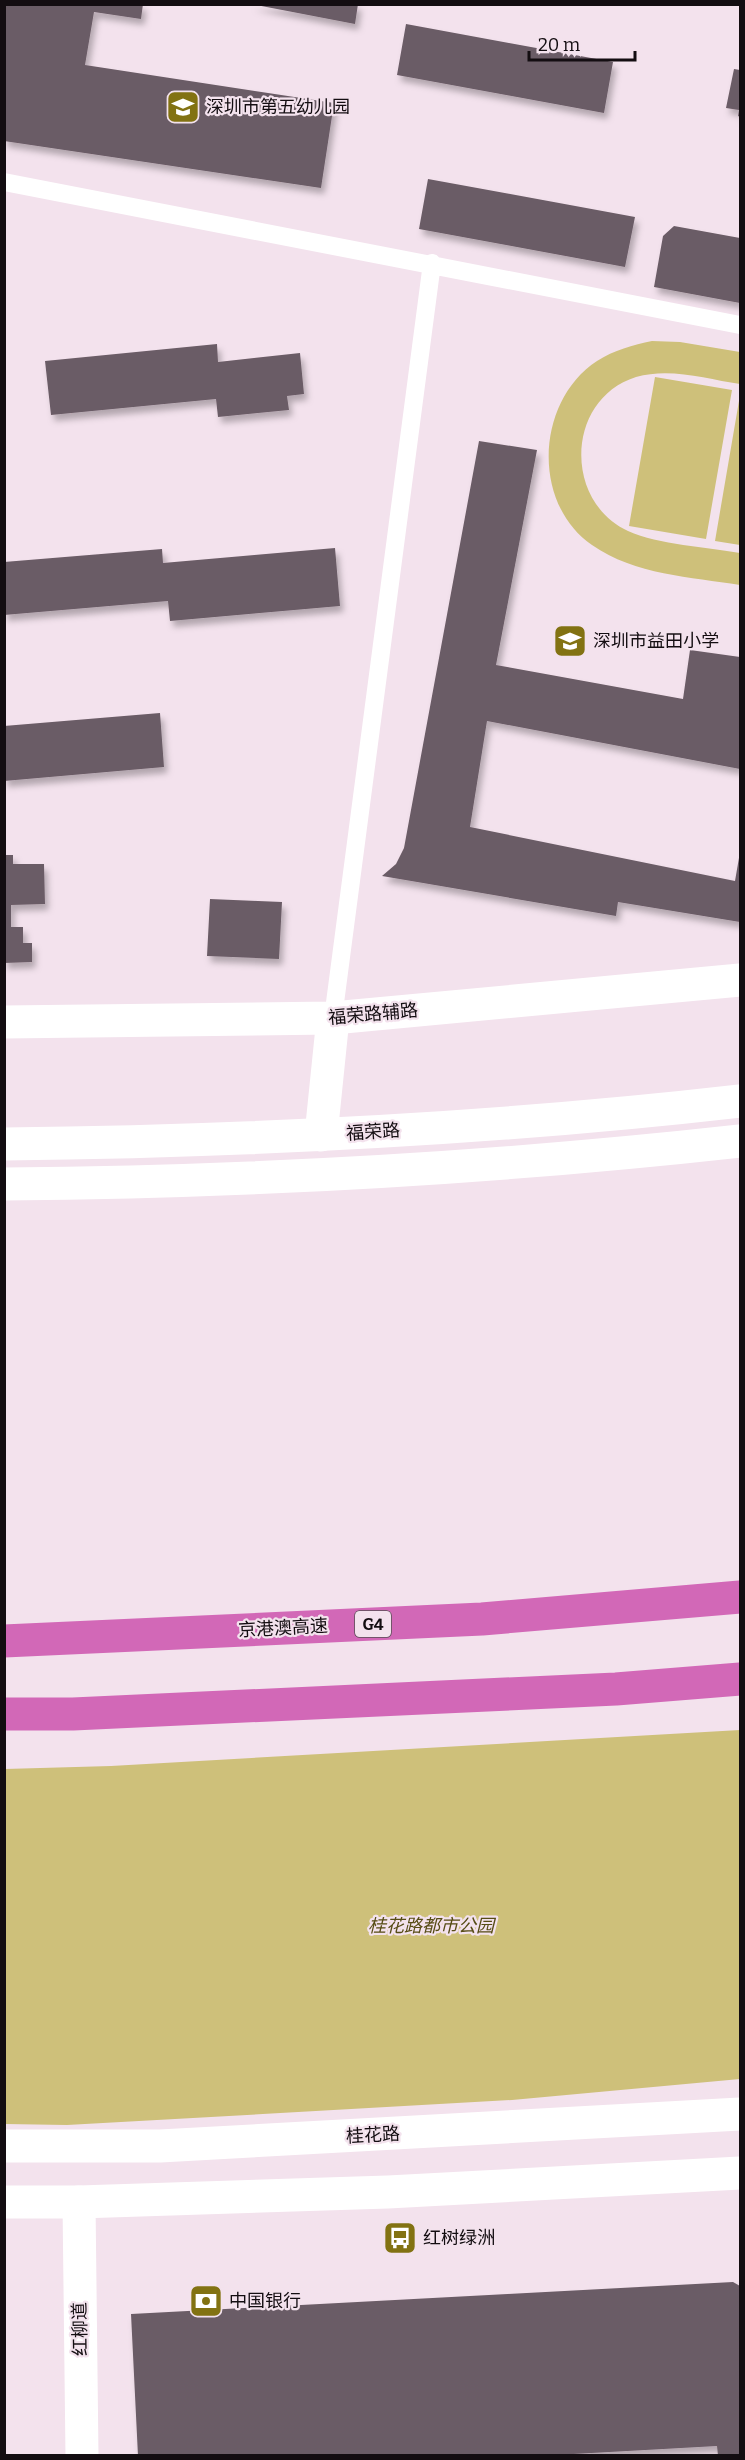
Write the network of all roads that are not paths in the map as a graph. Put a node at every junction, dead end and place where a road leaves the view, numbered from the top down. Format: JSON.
{"nodes":[{"id":1,"x":4,"y":182,"type":"edge"},
{"id":2,"x":432,"y":263,"type":"junction"},
{"id":3,"x":741,"y":325,"type":"edge"},
{"id":4,"x":741,"y":980,"type":"edge"},
{"id":5,"x":333,"y":1018,"type":"junction"},
{"id":6,"x":4,"y":1022,"type":"edge"},
{"id":7,"x":741,"y":1101,"type":"edge"},
{"id":8,"x":321,"y":1136,"type":"junction"},
{"id":9,"x":741,"y":1141,"type":"edge"},
{"id":10,"x":4,"y":1144,"type":"edge"},
{"id":11,"x":4,"y":1184,"type":"edge"},
{"id":12,"x":741,"y":1598,"type":"edge"},
{"id":13,"x":4,"y":1641,"type":"edge"},
{"id":14,"x":741,"y":1679,"type":"edge"},
{"id":15,"x":4,"y":1714,"type":"edge"},
{"id":16,"x":741,"y":2114,"type":"edge"},
{"id":17,"x":4,"y":2146,"type":"edge"},
{"id":18,"x":741,"y":2173,"type":"edge"},
{"id":19,"x":4,"y":2202,"type":"edge"},
{"id":20,"x":79,"y":2202,"type":"junction"},
{"id":21,"x":82,"y":2456,"type":"edge"}],
"edges":[{"from":1,"to":2,"type":"lane"},
{"from":2,"to":3,"type":"lane"},
{"from":2,"to":5,"type":"lane"},
{"from":4,"to":5,"type":"main road","name":"福荣路辅路"},
{"from":5,"to":6,"type":"main road","name":"福荣路辅路"},
{"from":5,"to":8,"type":"main road"},
{"from":7,"to":8,"type":"main road","name":"福荣路"},
{"from":8,"to":10,"type":"main road","name":"福荣路"},
{"from":9,"to":11,"type":"main road"},
{"from":12,"to":13,"type":"highway","name":"京港澳高速","number":"G4"},
{"from":14,"to":15,"type":"highway"},
{"from":16,"to":17,"type":"main road","name":"桂花路"},
{"from":18,"to":20,"type":"main road"},
{"from":19,"to":20,"type":"main road"},
{"from":20,"to":21,"type":"main road","name":"红柳道"}]}
